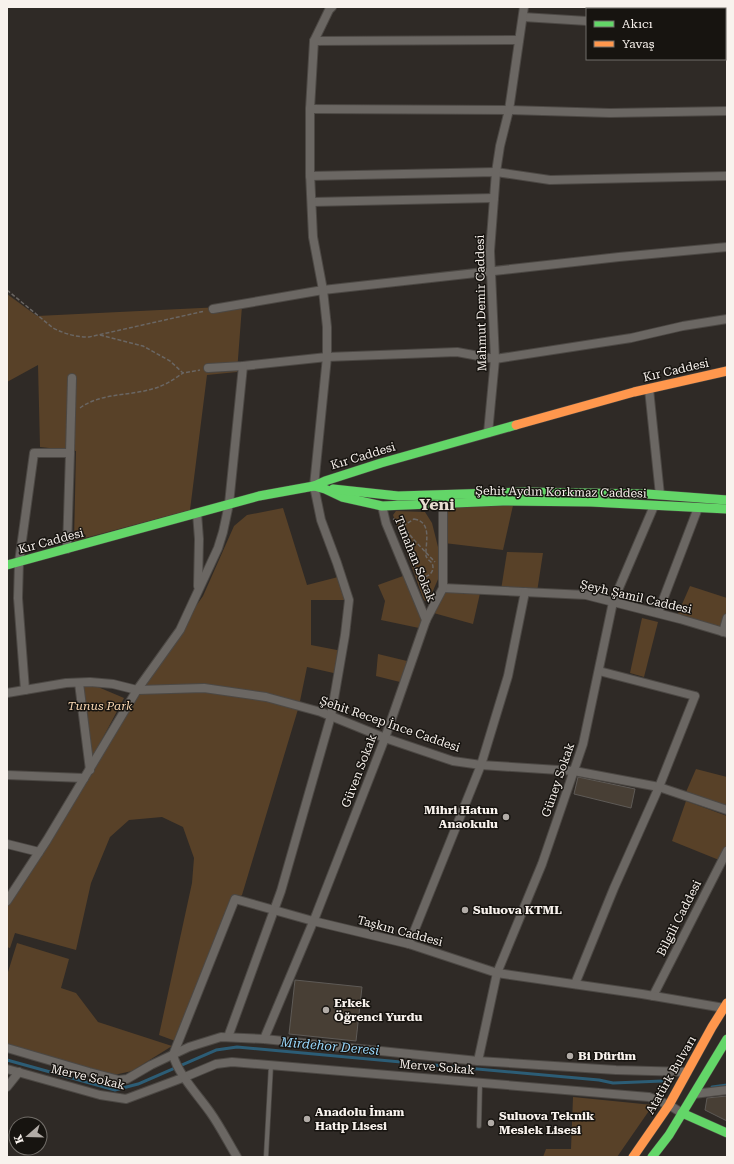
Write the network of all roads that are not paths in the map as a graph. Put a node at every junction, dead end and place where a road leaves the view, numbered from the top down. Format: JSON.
{"nodes":[{"id":1,"x":332,"y":7,"type":"edge"},
{"id":2,"x":524,"y":7,"type":"edge"},
{"id":3,"x":523,"y":17,"type":"junction"},
{"id":4,"x":586,"y":21,"type":"edge"},
{"id":5,"x":519,"y":40,"type":"junction"},
{"id":6,"x":314,"y":41,"type":"junction"},
{"id":7,"x":310,"y":109,"type":"junction"},
{"id":8,"x":509,"y":110,"type":"junction"},
{"id":9,"x":727,"y":111,"type":"edge"},
{"id":10,"x":496,"y":172,"type":"junction"},
{"id":11,"x":310,"y":176,"type":"junction"},
{"id":12,"x":727,"y":176,"type":"edge"},
{"id":13,"x":494,"y":198,"type":"junction"},
{"id":14,"x":312,"y":202,"type":"junction"},
{"id":15,"x":727,"y":247,"type":"edge"},
{"id":16,"x":491,"y":271,"type":"junction"},
{"id":17,"x":323,"y":290,"type":"junction"},
{"id":18,"x":213,"y":309,"type":"road end"},
{"id":19,"x":727,"y":319,"type":"edge"},
{"id":20,"x":326,"y":357,"type":"junction"},
{"id":21,"x":495,"y":359,"type":"junction"},
{"id":22,"x":243,"y":366,"type":"junction"},
{"id":23,"x":208,"y":368,"type":"road end"},
{"id":24,"x":724,"y":373,"type":"edge"},
{"id":25,"x":72,"y":378,"type":"dead end"},
{"id":26,"x":649,"y":389,"type":"junction"},
{"id":27,"x":488,"y":433,"type":"junction"},
{"id":28,"x":70,"y":453,"type":"junction"},
{"id":29,"x":314,"y":486,"type":"junction"},
{"id":30,"x":325,"y":489,"type":"junction"},
{"id":31,"x":660,"y":495,"type":"junction"},
{"id":32,"x":727,"y":500,"type":"edge"},
{"id":33,"x":229,"y":504,"type":"junction"},
{"id":34,"x":443,"y":504,"type":"junction"},
{"id":35,"x":382,"y":506,"type":"junction"},
{"id":36,"x":654,"y":506,"type":"junction"},
{"id":37,"x":698,"y":508,"type":"junction"},
{"id":38,"x":727,"y":509,"type":"edge"},
{"id":39,"x":197,"y":513,"type":"junction"},
{"id":40,"x":67,"y":549,"type":"junction"},
{"id":41,"x":19,"y":562,"type":"junction"},
{"id":42,"x":7,"y":565,"type":"edge"},
{"id":43,"x":198,"y":588,"type":"junction"},
{"id":44,"x":443,"y":588,"type":"junction"},
{"id":45,"x":525,"y":592,"type":"junction"},
{"id":46,"x":613,"y":602,"type":"junction"},
{"id":47,"x":658,"y":614,"type":"junction"},
{"id":48,"x":727,"y":618,"type":"edge"},
{"id":49,"x":426,"y":620,"type":"junction"},
{"id":50,"x":725,"y":633,"type":"edge"},
{"id":51,"x":598,"y":671,"type":"junction"},
{"id":52,"x":79,"y":683,"type":"junction"},
{"id":53,"x":25,"y":690,"type":"junction"},
{"id":54,"x":137,"y":690,"type":"junction"},
{"id":55,"x":7,"y":693,"type":"edge"},
{"id":56,"x":331,"y":716,"type":"junction"},
{"id":57,"x":385,"y":738,"type":"junction"},
{"id":58,"x":481,"y":765,"type":"junction"},
{"id":59,"x":90,"y":770,"type":"junction"},
{"id":60,"x":574,"y":771,"type":"junction"},
{"id":61,"x":7,"y":774,"type":"edge"},
{"id":62,"x":84,"y":778,"type":"junction"},
{"id":63,"x":659,"y":787,"type":"junction"},
{"id":64,"x":727,"y":810,"type":"edge"},
{"id":65,"x":7,"y":844,"type":"edge"},
{"id":66,"x":727,"y":851,"type":"edge"},
{"id":67,"x":39,"y":852,"type":"junction"},
{"id":68,"x":7,"y":901,"type":"edge"},
{"id":69,"x":274,"y":910,"type":"junction"},
{"id":70,"x":313,"y":921,"type":"junction"},
{"id":71,"x":409,"y":944,"type":"junction"},
{"id":72,"x":497,"y":973,"type":"junction"},
{"id":73,"x":575,"y":984,"type":"junction"},
{"id":74,"x":653,"y":996,"type":"junction"},
{"id":75,"x":725,"y":1006,"type":"edge"},
{"id":76,"x":228,"y":1037,"type":"junction"},
{"id":77,"x":264,"y":1039,"type":"junction"},
{"id":78,"x":726,"y":1042,"type":"edge"},
{"id":79,"x":7,"y":1048,"type":"edge"},
{"id":80,"x":174,"y":1058,"type":"junction"},
{"id":81,"x":478,"y":1061,"type":"junction"},
{"id":82,"x":272,"y":1065,"type":"junction"},
{"id":83,"x":7,"y":1069,"type":"edge"},
{"id":84,"x":19,"y":1072,"type":"junction"},
{"id":85,"x":687,"y":1072,"type":"junction"},
{"id":86,"x":185,"y":1078,"type":"junction"},
{"id":87,"x":480,"y":1082,"type":"junction"},
{"id":88,"x":7,"y":1087,"type":"edge"},
{"id":89,"x":727,"y":1090,"type":"edge"},
{"id":90,"x":694,"y":1094,"type":"junction"},
{"id":91,"x":669,"y":1106,"type":"junction"},
{"id":92,"x":682,"y":1113,"type":"junction"},
{"id":93,"x":479,"y":1126,"type":"dead end"},
{"id":94,"x":727,"y":1133,"type":"edge"},
{"id":95,"x":237,"y":1157,"type":"edge"},
{"id":96,"x":266,"y":1157,"type":"edge"},
{"id":97,"x":633,"y":1157,"type":"edge"},
{"id":98,"x":652,"y":1157,"type":"edge"}],
"edges":[{"from":1,"to":6,"type":"street"},
{"from":2,"to":3,"type":"street","name":"Mahmut Demir Caddesi"},
{"from":3,"to":4,"type":"street"},
{"from":3,"to":5,"type":"street","name":"Mahmut Demir Caddesi"},
{"from":5,"to":6,"type":"street"},
{"from":5,"to":8,"type":"street","name":"Mahmut Demir Caddesi"},
{"from":6,"to":7,"type":"street"},
{"from":7,"to":8,"type":"street"},
{"from":7,"to":11,"type":"street"},
{"from":8,"to":9,"type":"street"},
{"from":8,"to":10,"type":"street","name":"Mahmut Demir Caddesi"},
{"from":10,"to":11,"type":"street"},
{"from":10,"to":12,"type":"street"},
{"from":10,"to":13,"type":"street","name":"Mahmut Demir Caddesi"},
{"from":11,"to":14,"type":"street"},
{"from":13,"to":14,"type":"street"},
{"from":13,"to":16,"type":"street","name":"Mahmut Demir Caddesi"},
{"from":14,"to":17,"type":"street"},
{"from":15,"to":16,"type":"street"},
{"from":16,"to":17,"type":"street"},
{"from":16,"to":21,"type":"street","name":"Mahmut Demir Caddesi"},
{"from":17,"to":18,"type":"street"},
{"from":17,"to":20,"type":"street"},
{"from":19,"to":21,"type":"street"},
{"from":20,"to":21,"type":"street"},
{"from":20,"to":22,"type":"street"},
{"from":20,"to":29,"type":"street"},
{"from":21,"to":27,"type":"street","name":"Mahmut Demir Caddesi"},
{"from":22,"to":23,"type":"street"},
{"from":22,"to":33,"type":"street"},
{"from":24,"to":26,"type":"main road","name":"Kır Caddesi"},
{"from":25,"to":28,"type":"street"},
{"from":26,"to":27,"type":"main road","name":"Kır Caddesi"},
{"from":26,"to":31,"type":"street"},
{"from":27,"to":29,"type":"main road","name":"Kır Caddesi"},
{"from":28,"to":40,"type":"street"},
{"from":28,"to":41,"type":"street"},
{"from":29,"to":30,"type":"main road","name":"Şehit Aydın Korkmaz Caddesi"},
{"from":29,"to":33,"type":"main road","name":"Kır Caddesi"},
{"from":29,"to":56,"type":"street"},
{"from":30,"to":31,"type":"main road","name":"Şehit Aydın Korkmaz Caddesi"},
{"from":30,"to":35,"type":"main road","name":"Şehit Aydın Korkmaz Caddesi"},
{"from":31,"to":32,"type":"main road","name":"Şehit Aydın Korkmaz Caddesi"},
{"from":33,"to":39,"type":"main road","name":"Kır Caddesi"},
{"from":33,"to":43,"type":"street"},
{"from":34,"to":35,"type":"main road","name":"Şehit Aydın Korkmaz Caddesi"},
{"from":34,"to":36,"type":"main road","name":"Şehit Aydın Korkmaz Caddesi"},
{"from":34,"to":44,"type":"street","name":"Güven Sokak"},
{"from":35,"to":49,"type":"street","name":"Tunahan Sokak"},
{"from":36,"to":37,"type":"main road","name":"Şehit Aydın Korkmaz Caddesi"},
{"from":36,"to":46,"type":"street","name":"Güney Sokak"},
{"from":37,"to":38,"type":"main road","name":"Şehit Aydın Korkmaz Caddesi"},
{"from":37,"to":47,"type":"street"},
{"from":39,"to":40,"type":"main road","name":"Kır Caddesi"},
{"from":39,"to":43,"type":"street"},
{"from":40,"to":41,"type":"main road","name":"Kır Caddesi"},
{"from":41,"to":42,"type":"main road","name":"Kır Caddesi"},
{"from":41,"to":53,"type":"street"},
{"from":43,"to":54,"type":"street"},
{"from":44,"to":45,"type":"street","name":"Şeyh Şamil Caddesi"},
{"from":44,"to":49,"type":"street","name":"Güven Sokak"},
{"from":45,"to":46,"type":"street","name":"Şeyh Şamil Caddesi"},
{"from":45,"to":58,"type":"street"},
{"from":46,"to":47,"type":"street","name":"Şeyh Şamil Caddesi"},
{"from":46,"to":51,"type":"street","name":"Güney Sokak"},
{"from":47,"to":50,"type":"street","name":"Şeyh Şamil Caddesi"},
{"from":48,"to":50,"type":"street"},
{"from":49,"to":57,"type":"street","name":"Güven Sokak"},
{"from":51,"to":60,"type":"street","name":"Güney Sokak"},
{"from":51,"to":63,"type":"street"},
{"from":52,"to":53,"type":"street","name":"Şehit Recep İnce Caddesi"},
{"from":52,"to":54,"type":"street","name":"Şehit Recep İnce Caddesi"},
{"from":52,"to":59,"type":"street"},
{"from":53,"to":55,"type":"street","name":"Şehit Recep İnce Caddesi"},
{"from":54,"to":56,"type":"street","name":"Şehit Recep İnce Caddesi"},
{"from":54,"to":59,"type":"street"},
{"from":56,"to":57,"type":"street","name":"Şehit Recep İnce Caddesi"},
{"from":56,"to":69,"type":"street"},
{"from":57,"to":58,"type":"street","name":"Şehit Recep İnce Caddesi"},
{"from":57,"to":70,"type":"street","name":"Güven Sokak"},
{"from":58,"to":60,"type":"street","name":"Şehit Recep İnce Caddesi"},
{"from":58,"to":71,"type":"street"},
{"from":59,"to":62,"type":"street"},
{"from":60,"to":63,"type":"street","name":"Şehit Recep İnce Caddesi"},
{"from":60,"to":72,"type":"street","name":"Güney Sokak"},
{"from":61,"to":62,"type":"street"},
{"from":62,"to":67,"type":"street"},
{"from":63,"to":64,"type":"street","name":"Şehit Recep İnce Caddesi"},
{"from":63,"to":73,"type":"street"},
{"from":65,"to":67,"type":"street"},
{"from":66,"to":74,"type":"street","name":"Bilgili Caddesi"},
{"from":67,"to":68,"type":"street"},
{"from":69,"to":70,"type":"street","name":"Taşkın Caddesi"},
{"from":69,"to":76,"type":"street"},
{"from":69,"to":80,"type":"street","name":"Taşkın Caddesi"},
{"from":70,"to":71,"type":"street","name":"Taşkın Caddesi"},
{"from":70,"to":77,"type":"street","name":"Güven Sokak"},
{"from":71,"to":72,"type":"street","name":"Taşkın Caddesi"},
{"from":72,"to":73,"type":"street","name":"Taşkın Caddesi"},
{"from":72,"to":81,"type":"street","name":"Güney Sokak"},
{"from":73,"to":74,"type":"street","name":"Taşkın Caddesi"},
{"from":74,"to":75,"type":"street","name":"Taşkın Caddesi"},
{"from":75,"to":85,"type":"main road","name":"Atatürk Bulvarı"},
{"from":76,"to":77,"type":"street"},
{"from":76,"to":80,"type":"street"},
{"from":77,"to":81,"type":"street"},
{"from":78,"to":90,"type":"main road"},
{"from":79,"to":80,"type":"street"},
{"from":80,"to":86,"type":"street"},
{"from":81,"to":85,"type":"street"},
{"from":82,"to":86,"type":"street","name":"Merve Sokak"},
{"from":82,"to":87,"type":"street","name":"Merve Sokak"},
{"from":82,"to":96,"type":"lane"},
{"from":83,"to":84,"type":"street","name":"Merve Sokak"},
{"from":84,"to":86,"type":"street","name":"Merve Sokak"},
{"from":84,"to":88,"type":"street"},
{"from":85,"to":91,"type":"main road","name":"Atatürk Bulvarı"},
{"from":86,"to":95,"type":"street"},
{"from":87,"to":91,"type":"street","name":"Merve Sokak"},
{"from":87,"to":93,"type":"lane"},
{"from":89,"to":90,"type":"street"},
{"from":90,"to":92,"type":"main road"},
{"from":91,"to":92,"type":"street","name":"Merve Sokak"},
{"from":91,"to":97,"type":"main road","name":"Atatürk Bulvarı"},
{"from":92,"to":94,"type":"main road"},
{"from":92,"to":98,"type":"main road"}]}
